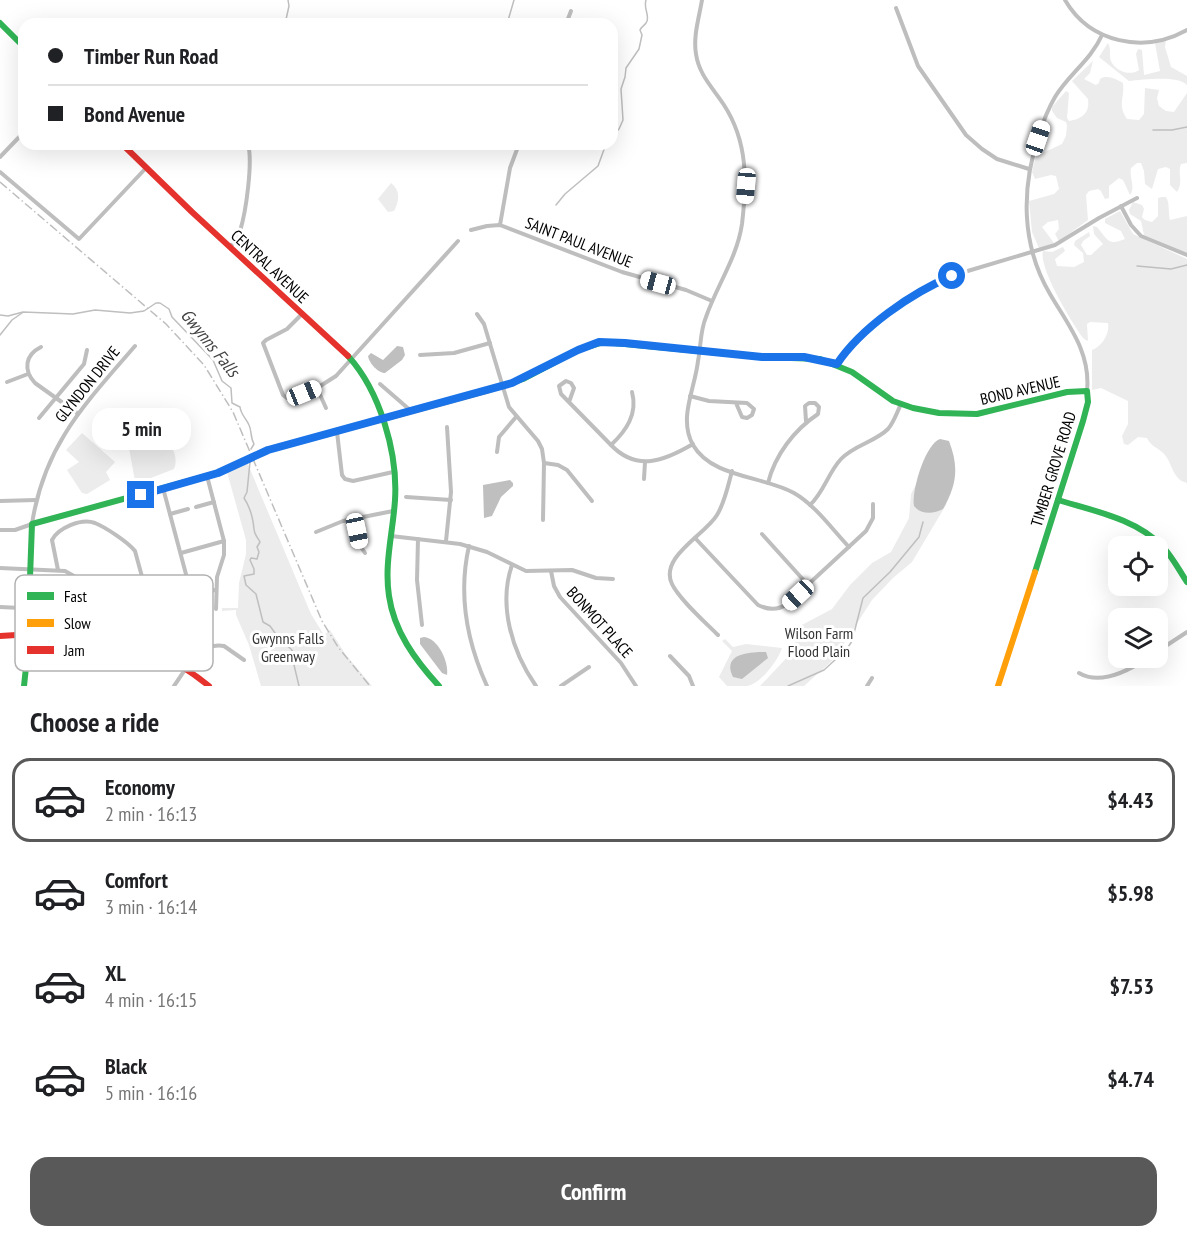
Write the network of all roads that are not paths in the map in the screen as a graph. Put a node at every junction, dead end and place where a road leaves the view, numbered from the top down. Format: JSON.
{"nodes":[{"id":1,"x":702,"y":0,"type":"edge"},
{"id":2,"x":1065,"y":0,"type":"edge"},
{"id":3,"x":896,"y":8,"type":"dead end"},
{"id":4,"x":572,"y":11,"type":"dead end"},
{"id":5,"x":569,"y":18,"type":"edge"},
{"id":6,"x":0,"y":23,"type":"edge"},
{"id":7,"x":1187,"y":30,"type":"edge"},
{"id":8,"x":1102,"y":35,"type":"junction"},
{"id":9,"x":18,"y":41,"type":"edge"},
{"id":10,"x":18,"y":138,"type":"edge"},
{"id":11,"x":128,"y":150,"type":"edge"},
{"id":12,"x":249,"y":150,"type":"edge"},
{"id":13,"x":517,"y":150,"type":"edge"},
{"id":14,"x":0,"y":157,"type":"edge"},
{"id":15,"x":146,"y":168,"type":"junction"},
{"id":16,"x":1029,"y":169,"type":"junction"},
{"id":17,"x":0,"y":172,"type":"edge"},
{"id":18,"x":1137,"y":198,"type":"dead end"},
{"id":19,"x":1121,"y":206,"type":"junction"},
{"id":20,"x":500,"y":225,"type":"junction"},
{"id":21,"x":471,"y":230,"type":"dead end"},
{"id":22,"x":458,"y":241,"type":"dead end"},
{"id":23,"x":230,"y":247,"type":"junction"},
{"id":24,"x":1033,"y":252,"type":"junction"},
{"id":25,"x":1187,"y":255,"type":"edge"},
{"id":26,"x":712,"y":301,"type":"junction"},
{"id":27,"x":302,"y":314,"type":"junction"},
{"id":28,"x":477,"y":314,"type":"dead end"},
{"id":29,"x":490,"y":343,"type":"junction"},
{"id":30,"x":135,"y":346,"type":"dead end"},
{"id":31,"x":40,"y":347,"type":"dead end"},
{"id":32,"x":87,"y":350,"type":"dead end"},
{"id":33,"x":699,"y":351,"type":"junction"},
{"id":34,"x":420,"y":355,"type":"dead end"},
{"id":35,"x":352,"y":360,"type":"junction"},
{"id":36,"x":837,"y":364,"type":"junction"},
{"id":37,"x":28,"y":374,"type":"junction"},
{"id":38,"x":7,"y":382,"type":"dead end"},
{"id":39,"x":380,"y":384,"type":"dead end"},
{"id":40,"x":503,"y":386,"type":"junction"},
{"id":41,"x":317,"y":388,"type":"junction"},
{"id":42,"x":1087,"y":391,"type":"junction"},
{"id":43,"x":632,"y":392,"type":"dead end"},
{"id":44,"x":690,"y":396,"type":"junction"},
{"id":45,"x":56,"y":398,"type":"junction"},
{"id":46,"x":568,"y":402,"type":"junction"},
{"id":47,"x":736,"y":403,"type":"junction"},
{"id":48,"x":901,"y":404,"type":"junction"},
{"id":49,"x":326,"y":408,"type":"dead end"},
{"id":50,"x":410,"y":410,"type":"junction"},
{"id":51,"x":77,"y":413,"type":"junction"},
{"id":52,"x":39,"y":417,"type":"dead end"},
{"id":53,"x":384,"y":417,"type":"junction"},
{"id":54,"x":516,"y":417,"type":"junction"},
{"id":55,"x":806,"y":421,"type":"junction"},
{"id":56,"x":447,"y":427,"type":"dead end"},
{"id":57,"x":337,"y":431,"type":"junction"},
{"id":58,"x":693,"y":444,"type":"junction"},
{"id":59,"x":610,"y":445,"type":"junction"},
{"id":60,"x":497,"y":452,"type":"dead end"},
{"id":61,"x":645,"y":462,"type":"junction"},
{"id":62,"x":544,"y":463,"type":"junction"},
{"id":63,"x":732,"y":471,"type":"junction"},
{"id":64,"x":393,"y":472,"type":"junction"},
{"id":65,"x":207,"y":476,"type":"junction"},
{"id":66,"x":644,"y":479,"type":"dead end"},
{"id":67,"x":768,"y":483,"type":"junction"},
{"id":68,"x":163,"y":488,"type":"junction"},
{"id":69,"x":406,"y":497,"type":"dead end"},
{"id":70,"x":36,"y":500,"type":"junction"},
{"id":71,"x":450,"y":500,"type":"junction"},
{"id":72,"x":1058,"y":500,"type":"junction"},
{"id":73,"x":0,"y":501,"type":"edge"},
{"id":74,"x":592,"y":501,"type":"dead end"},
{"id":75,"x":214,"y":502,"type":"junction"},
{"id":76,"x":873,"y":504,"type":"dead end"},
{"id":77,"x":810,"y":505,"type":"junction"},
{"id":78,"x":196,"y":507,"type":"dead end"},
{"id":79,"x":188,"y":509,"type":"dead end"},
{"id":80,"x":394,"y":511,"type":"junction"},
{"id":81,"x":74,"y":513,"type":"junction"},
{"id":82,"x":170,"y":514,"type":"junction"},
{"id":83,"x":354,"y":519,"type":"junction"},
{"id":84,"x":543,"y":520,"type":"dead end"},
{"id":85,"x":32,"y":524,"type":"junction"},
{"id":86,"x":77,"y":524,"type":"junction"},
{"id":87,"x":0,"y":530,"type":"edge"},
{"id":88,"x":316,"y":532,"type":"dead end"},
{"id":89,"x":762,"y":534,"type":"dead end"},
{"id":90,"x":390,"y":536,"type":"junction"},
{"id":91,"x":418,"y":538,"type":"junction"},
{"id":92,"x":695,"y":538,"type":"junction"},
{"id":93,"x":224,"y":541,"type":"junction"},
{"id":94,"x":446,"y":541,"type":"junction"},
{"id":95,"x":469,"y":546,"type":"junction"},
{"id":96,"x":849,"y":547,"type":"junction"},
{"id":97,"x":181,"y":553,"type":"junction"},
{"id":98,"x":365,"y":554,"type":"dead end"},
{"id":99,"x":512,"y":565,"type":"junction"},
{"id":100,"x":0,"y":568,"type":"edge"},
{"id":101,"x":30,"y":569,"type":"junction"},
{"id":102,"x":58,"y":570,"type":"junction"},
{"id":103,"x":551,"y":571,"type":"junction"},
{"id":104,"x":30,"y":575,"type":"edge"},
{"id":105,"x":72,"y":575,"type":"edge"},
{"id":106,"x":141,"y":575,"type":"edge"},
{"id":107,"x":186,"y":575,"type":"edge"},
{"id":108,"x":613,"y":579,"type":"dead end"},
{"id":109,"x":1187,"y":582,"type":"edge"},
{"id":110,"x":808,"y":585,"type":"junction"},
{"id":111,"x":213,"y":590,"type":"edge"},
{"id":112,"x":216,"y":590,"type":"junction"},
{"id":113,"x":216,"y":609,"type":"dead end"},
{"id":114,"x":422,"y":625,"type":"dead end"},
{"id":115,"x":1187,"y":632,"type":"edge"},
{"id":116,"x":15,"y":634,"type":"edge"},
{"id":117,"x":718,"y":635,"type":"dead end"},
{"id":118,"x":0,"y":636,"type":"edge"},
{"id":119,"x":1168,"y":644,"type":"edge"},
{"id":120,"x":213,"y":646,"type":"edge"},
{"id":121,"x":670,"y":656,"type":"dead end"},
{"id":122,"x":244,"y":660,"type":"dead end"},
{"id":123,"x":589,"y":667,"type":"dead end"},
{"id":124,"x":1131,"y":668,"type":"edge"},
{"id":125,"x":25,"y":671,"type":"edge"},
{"id":126,"x":185,"y":671,"type":"edge"},
{"id":127,"x":191,"y":671,"type":"edge"},
{"id":128,"x":1079,"y":673,"type":"dead end"},
{"id":129,"x":872,"y":678,"type":"dead end"},
{"id":130,"x":24,"y":686,"type":"edge"},
{"id":131,"x":174,"y":686,"type":"edge"},
{"id":132,"x":209,"y":686,"type":"edge"},
{"id":133,"x":439,"y":686,"type":"edge"},
{"id":134,"x":487,"y":686,"type":"edge"},
{"id":135,"x":536,"y":686,"type":"edge"},
{"id":136,"x":561,"y":686,"type":"edge"},
{"id":137,"x":636,"y":686,"type":"edge"},
{"id":138,"x":693,"y":686,"type":"edge"},
{"id":139,"x":867,"y":686,"type":"edge"},
{"id":140,"x":998,"y":686,"type":"edge"}],
"edges":[{"from":1,"to":26,"type":"street"},
{"from":2,"to":8,"type":"street"},
{"from":3,"to":16,"type":"street"},
{"from":4,"to":5,"type":"street"},
{"from":6,"to":9,"type":"street"},
{"from":7,"to":8,"type":"street"},
{"from":8,"to":16,"type":"street","name":"TIMBER GROVE ROAD"},
{"from":10,"to":14,"type":"street"},
{"from":11,"to":15,"type":"street","name":"CENTRAL AVENUE"},
{"from":12,"to":23,"type":"street"},
{"from":13,"to":20,"type":"street"},
{"from":15,"to":17,"type":"street"},
{"from":15,"to":23,"type":"street","name":"CENTRAL AVENUE"},
{"from":16,"to":24,"type":"street","name":"TIMBER GROVE ROAD"},
{"from":18,"to":19,"type":"street"},
{"from":19,"to":24,"type":"street"},
{"from":19,"to":25,"type":"street"},
{"from":20,"to":21,"type":"street","name":"SAINT PAUL AVENUE"},
{"from":20,"to":26,"type":"street","name":"SAINT PAUL AVENUE"},
{"from":22,"to":35,"type":"street"},
{"from":23,"to":27,"type":"street","name":"CENTRAL AVENUE"},
{"from":24,"to":36,"type":"street"},
{"from":24,"to":42,"type":"street","name":"TIMBER GROVE ROAD"},
{"from":26,"to":33,"type":"street"},
{"from":27,"to":35,"type":"street","name":"CENTRAL AVENUE"},
{"from":27,"to":41,"type":"street"},
{"from":28,"to":29,"type":"street"},
{"from":29,"to":34,"type":"street"},
{"from":29,"to":40,"type":"street"},
{"from":30,"to":51,"type":"street","name":"GLYNDON DRIVE"},
{"from":31,"to":37,"type":"street"},
{"from":32,"to":45,"type":"street"},
{"from":33,"to":36,"type":"street","name":"BOND AVENUE"},
{"from":33,"to":40,"type":"street","name":"BOND AVENUE"},
{"from":33,"to":44,"type":"street"},
{"from":35,"to":41,"type":"street"},
{"from":35,"to":53,"type":"street","name":"CENTRAL AVENUE"},
{"from":36,"to":48,"type":"street","name":"BOND AVENUE"},
{"from":37,"to":38,"type":"street"},
{"from":37,"to":45,"type":"street"},
{"from":39,"to":50,"type":"street"},
{"from":40,"to":50,"type":"street","name":"BOND AVENUE"},
{"from":40,"to":54,"type":"street"},
{"from":41,"to":49,"type":"street"},
{"from":42,"to":48,"type":"street","name":"BOND AVENUE"},
{"from":42,"to":72,"type":"street","name":"TIMBER GROVE ROAD"},
{"from":43,"to":59,"type":"street"},
{"from":44,"to":47,"type":"street"},
{"from":44,"to":58,"type":"street"},
{"from":45,"to":51,"type":"street"},
{"from":45,"to":52,"type":"street"},
{"from":46,"to":46,"type":"street"},
{"from":46,"to":59,"type":"street"},
{"from":47,"to":47,"type":"street"},
{"from":48,"to":77,"type":"street"},
{"from":50,"to":53,"type":"street","name":"BOND AVENUE"},
{"from":51,"to":70,"type":"street","name":"GLYNDON DRIVE"},
{"from":53,"to":57,"type":"street","name":"BOND AVENUE"},
{"from":53,"to":64,"type":"street","name":"CENTRAL AVENUE"},
{"from":54,"to":60,"type":"street"},
{"from":54,"to":62,"type":"street"},
{"from":55,"to":55,"type":"street"},
{"from":55,"to":67,"type":"street"},
{"from":56,"to":71,"type":"street"},
{"from":57,"to":64,"type":"street"},
{"from":57,"to":65,"type":"street","name":"BOND AVENUE"},
{"from":58,"to":61,"type":"street"},
{"from":58,"to":63,"type":"street"},
{"from":59,"to":61,"type":"street"},
{"from":61,"to":66,"type":"street"},
{"from":62,"to":74,"type":"street"},
{"from":62,"to":84,"type":"street"},
{"from":63,"to":67,"type":"street"},
{"from":63,"to":92,"type":"street"},
{"from":64,"to":80,"type":"street","name":"CENTRAL AVENUE"},
{"from":65,"to":68,"type":"street","name":"BOND AVENUE"},
{"from":65,"to":75,"type":"street"},
{"from":67,"to":77,"type":"street"},
{"from":68,"to":81,"type":"street","name":"BOND AVENUE"},
{"from":68,"to":82,"type":"street"},
{"from":69,"to":71,"type":"street"},
{"from":70,"to":73,"type":"street"},
{"from":70,"to":85,"type":"street","name":"GLYNDON DRIVE"},
{"from":71,"to":94,"type":"street"},
{"from":72,"to":109,"type":"street"},
{"from":72,"to":140,"type":"street","name":"TIMBER GROVE ROAD"},
{"from":75,"to":78,"type":"street"},
{"from":75,"to":93,"type":"street"},
{"from":76,"to":96,"type":"street"},
{"from":77,"to":96,"type":"street"},
{"from":79,"to":82,"type":"street"},
{"from":80,"to":83,"type":"street"},
{"from":80,"to":90,"type":"street","name":"CENTRAL AVENUE"},
{"from":81,"to":85,"type":"street","name":"BOND AVENUE"},
{"from":81,"to":86,"type":"street"},
{"from":82,"to":97,"type":"street"},
{"from":83,"to":88,"type":"street"},
{"from":83,"to":98,"type":"street"},
{"from":85,"to":87,"type":"street"},
{"from":85,"to":101,"type":"street","name":"GLYNDON DRIVE"},
{"from":86,"to":102,"type":"street"},
{"from":86,"to":106,"type":"street"},
{"from":89,"to":110,"type":"street"},
{"from":90,"to":91,"type":"street"},
{"from":90,"to":133,"type":"street","name":"CENTRAL AVENUE"},
{"from":91,"to":94,"type":"street"},
{"from":91,"to":114,"type":"street"},
{"from":92,"to":110,"type":"street"},
{"from":92,"to":117,"type":"street"},
{"from":93,"to":97,"type":"street"},
{"from":93,"to":112,"type":"street"},
{"from":94,"to":95,"type":"street"},
{"from":95,"to":99,"type":"street"},
{"from":95,"to":134,"type":"street"},
{"from":96,"to":110,"type":"street"},
{"from":97,"to":107,"type":"street"},
{"from":99,"to":103,"type":"street"},
{"from":99,"to":135,"type":"street"},
{"from":100,"to":101,"type":"street"},
{"from":101,"to":102,"type":"street"},
{"from":101,"to":104,"type":"street","name":"GLYNDON DRIVE"},
{"from":102,"to":105,"type":"street"},
{"from":103,"to":108,"type":"street"},
{"from":103,"to":137,"type":"street","name":"BONMOT PLACE"},
{"from":111,"to":112,"type":"street"},
{"from":112,"to":113,"type":"street"},
{"from":115,"to":119,"type":"street"},
{"from":116,"to":118,"type":"street"},
{"from":120,"to":122,"type":"street"},
{"from":121,"to":138,"type":"street"},
{"from":123,"to":136,"type":"street"},
{"from":124,"to":128,"type":"street"},
{"from":125,"to":130,"type":"street","name":"GLYNDON DRIVE"},
{"from":126,"to":131,"type":"street"},
{"from":127,"to":132,"type":"street"},
{"from":129,"to":139,"type":"street"}]}
